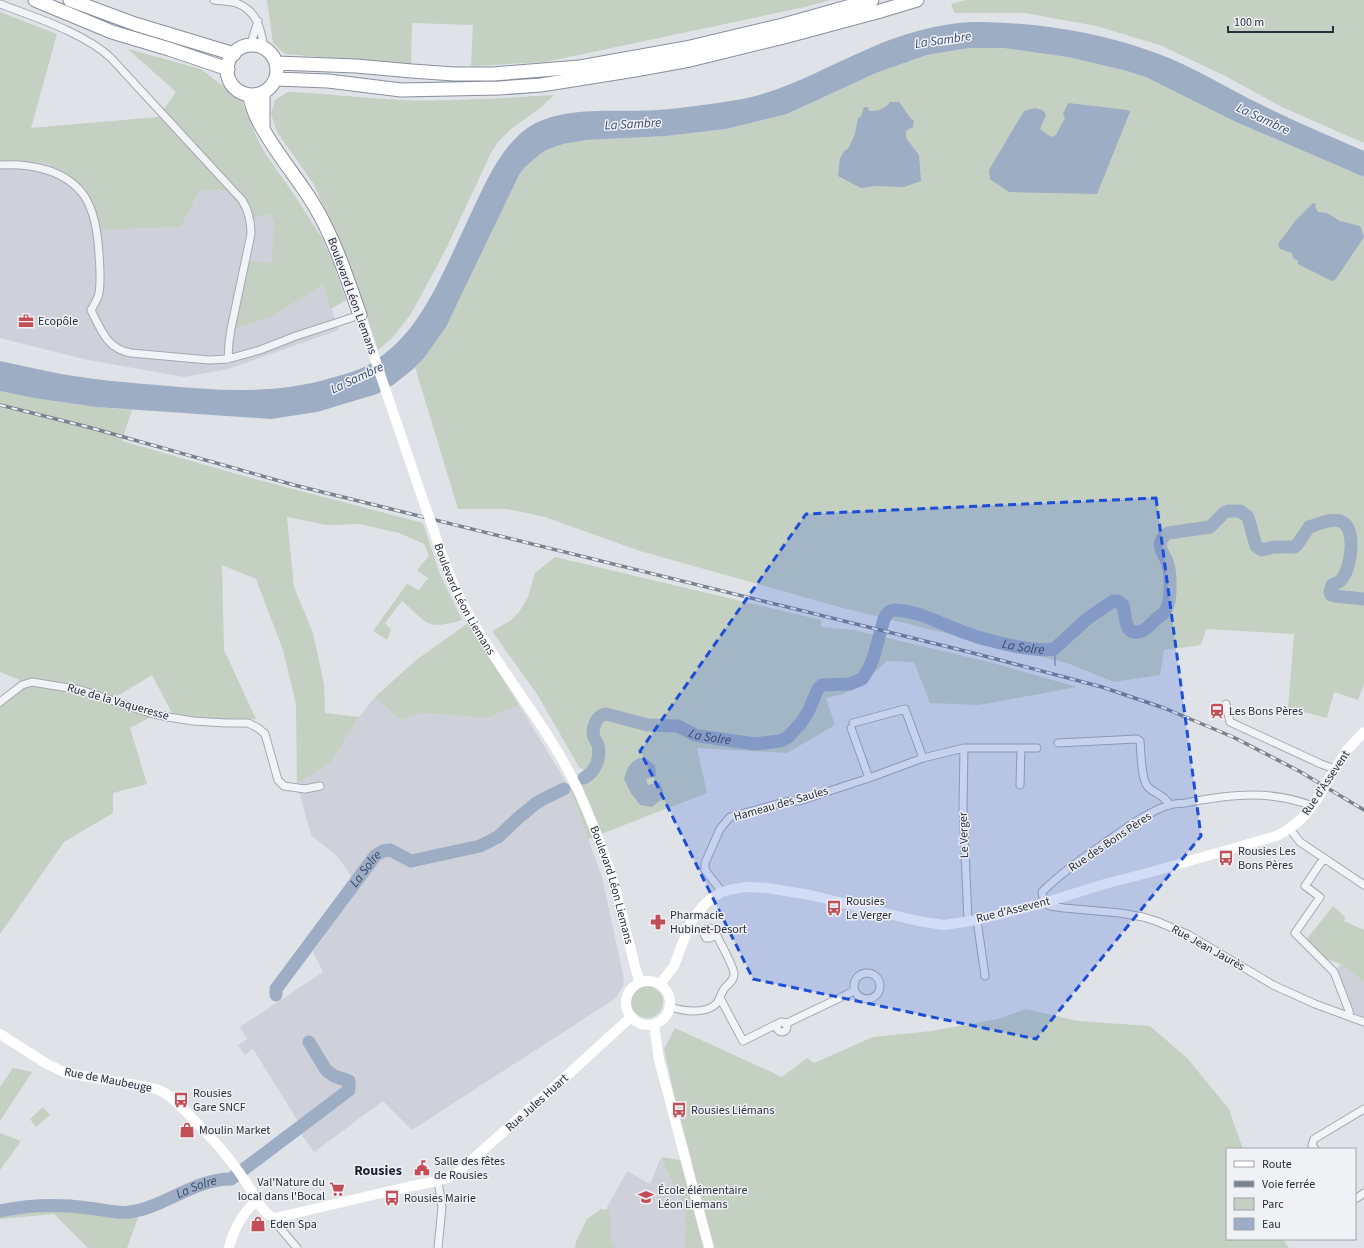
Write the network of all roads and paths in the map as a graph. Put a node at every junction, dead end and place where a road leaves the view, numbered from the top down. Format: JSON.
{"nodes":[{"id":1,"x":35,"y":0,"type":"edge"},
{"id":2,"x":70,"y":0,"type":"edge"},
{"id":3,"x":214,"y":0,"type":"edge"},
{"id":4,"x":872,"y":0,"type":"edge"},
{"id":5,"x":917,"y":0,"type":"edge"},
{"id":6,"x":0,"y":4,"type":"edge"},
{"id":7,"x":258,"y":21,"type":"junction"},
{"id":8,"x":250,"y":46,"type":"junction"},
{"id":9,"x":264,"y":48,"type":"junction"},
{"id":10,"x":234,"y":54,"type":"junction"},
{"id":11,"x":276,"y":63,"type":"junction"},
{"id":12,"x":228,"y":69,"type":"junction"},
{"id":13,"x":276,"y":79,"type":"junction"},
{"id":14,"x":264,"y":93,"type":"junction"},
{"id":15,"x":249,"y":95,"type":"junction"},
{"id":16,"x":263,"y":128,"type":"junction"},
{"id":17,"x":0,"y":165,"type":"edge"},
{"id":18,"x":360,"y":316,"type":"junction"},
{"id":19,"x":228,"y":359,"type":"junction"},
{"id":20,"x":0,"y":702,"type":"edge"},
{"id":21,"x":1226,"y":704,"type":"dead end"},
{"id":22,"x":1364,"y":732,"type":"edge"},
{"id":23,"x":1058,"y":743,"type":"dead end"},
{"id":24,"x":964,"y":748,"type":"junction"},
{"id":25,"x":1021,"y":748,"type":"junction"},
{"id":26,"x":1037,"y":748,"type":"dead end"},
{"id":27,"x":923,"y":758,"type":"junction"},
{"id":28,"x":1334,"y":769,"type":"junction"},
{"id":29,"x":869,"y":778,"type":"junction"},
{"id":30,"x":320,"y":786,"type":"dead end"},
{"id":31,"x":1020,"y":786,"type":"dead end"},
{"id":32,"x":1170,"y":805,"type":"junction"},
{"id":33,"x":1313,"y":806,"type":"junction"},
{"id":34,"x":1290,"y":829,"type":"junction"},
{"id":35,"x":1324,"y":858,"type":"junction"},
{"id":36,"x":1364,"y":885,"type":"edge"},
{"id":37,"x":722,"y":892,"type":"junction"},
{"id":38,"x":1044,"y":903,"type":"junction"},
{"id":39,"x":972,"y":921,"type":"junction"},
{"id":40,"x":715,"y":932,"type":"dead end"},
{"id":41,"x":985,"y":976,"type":"dead end"},
{"id":42,"x":640,"y":982,"type":"junction"},
{"id":43,"x":660,"y":984,"type":"junction"},
{"id":44,"x":854,"y":990,"type":"dead end"},
{"id":45,"x":720,"y":998,"type":"junction"},
{"id":46,"x":670,"y":1007,"type":"junction"},
{"id":47,"x":631,"y":1017,"type":"junction"},
{"id":48,"x":1350,"y":1017,"type":"junction"},
{"id":49,"x":1364,"y":1022,"type":"edge"},
{"id":50,"x":654,"y":1024,"type":"junction"},
{"id":51,"x":0,"y":1034,"type":"edge"},
{"id":52,"x":1364,"y":1109,"type":"edge"},
{"id":53,"x":1314,"y":1148,"type":"edge"},
{"id":54,"x":438,"y":1181,"type":"junction"},
{"id":55,"x":258,"y":1201,"type":"junction"},
{"id":56,"x":270,"y":1216,"type":"junction"},
{"id":57,"x":229,"y":1248,"type":"edge"},
{"id":58,"x":297,"y":1248,"type":"edge"},
{"id":59,"x":438,"y":1248,"type":"edge"},
{"id":60,"x":709,"y":1248,"type":"edge"}],
"edges":[{"from":1,"to":12,"type":"highway"},
{"from":2,"to":10,"type":"highway"},
{"from":3,"to":7,"type":"street"},
{"from":4,"to":11,"type":"highway"},
{"from":5,"to":13,"type":"highway"},
{"from":6,"to":19,"type":"street"},
{"from":7,"to":8,"type":"street"},
{"from":7,"to":9,"type":"street"},
{"from":8,"to":9,"type":"highway"},
{"from":8,"to":10,"type":"highway"},
{"from":9,"to":11,"type":"highway"},
{"from":10,"to":12,"type":"highway"},
{"from":11,"to":13,"type":"highway"},
{"from":12,"to":15,"type":"highway"},
{"from":13,"to":14,"type":"highway"},
{"from":14,"to":15,"type":"highway"},
{"from":14,"to":16,"type":"highway"},
{"from":15,"to":16,"type":"highway","name":"Boulevard Léon Liemans"},
{"from":16,"to":18,"type":"highway","name":"Boulevard Léon Liemans"},
{"from":17,"to":19,"type":"street"},
{"from":18,"to":19,"type":"street"},
{"from":18,"to":42,"type":"street","name":"Boulevard Léon Liemans","bridge":true},
{"from":20,"to":30,"type":"street","name":"Rue de la Vaqueresse"},
{"from":21,"to":28,"type":"street"},
{"from":22,"to":28,"type":"street","name":"Rue d'Assevent"},
{"from":23,"to":32,"type":"street"},
{"from":24,"to":25,"type":"street"},
{"from":24,"to":27,"type":"street"},
{"from":24,"to":39,"type":"street","name":"Le Verger"},
{"from":25,"to":26,"type":"street"},
{"from":25,"to":31,"type":"street"},
{"from":27,"to":29,"type":"street"},
{"from":27,"to":29,"type":"street"},
{"from":28,"to":33,"type":"street","name":"Rue d'Assevent","bridge":true},
{"from":29,"to":37,"type":"street","name":"Hameau des Saules"},
{"from":32,"to":33,"type":"street","name":"Rue des Bons Pères"},
{"from":32,"to":38,"type":"street","name":"Rue des Bons Pères"},
{"from":33,"to":34,"type":"street","name":"Rue d'Assevent"},
{"from":34,"to":35,"type":"street"},
{"from":34,"to":38,"type":"street","name":"Rue d'Assevent"},
{"from":35,"to":36,"type":"street"},
{"from":35,"to":48,"type":"street"},
{"from":37,"to":39,"type":"street","name":"Rue d'Assevent"},
{"from":37,"to":43,"type":"street","name":"Rue d'Assevent"},
{"from":38,"to":39,"type":"street","name":"Rue d'Assevent"},
{"from":38,"to":48,"type":"street","name":"Rue Jean Jaurès"},
{"from":39,"to":41,"type":"street","name":"Le Verger"},
{"from":40,"to":45,"type":"street"},
{"from":42,"to":43,"type":"street"},
{"from":42,"to":47,"type":"street"},
{"from":43,"to":46,"type":"street"},
{"from":44,"to":45,"type":"street"},
{"from":45,"to":46,"type":"street"},
{"from":46,"to":50,"type":"street"},
{"from":47,"to":50,"type":"street"},
{"from":47,"to":54,"type":"street","name":"Rue Jules Huart"},
{"from":48,"to":49,"type":"street","name":"Rue Jean Jaurès"},
{"from":50,"to":60,"type":"street"},
{"from":51,"to":55,"type":"street","name":"Rue de Maubeuge"},
{"from":52,"to":53,"type":"street"},
{"from":54,"to":56,"type":"street","name":"Rue Jules Huart"},
{"from":54,"to":59,"type":"street"},
{"from":55,"to":56,"type":"street","name":"Rue de Maubeuge"},
{"from":55,"to":57,"type":"street"},
{"from":56,"to":58,"type":"street"}]}
